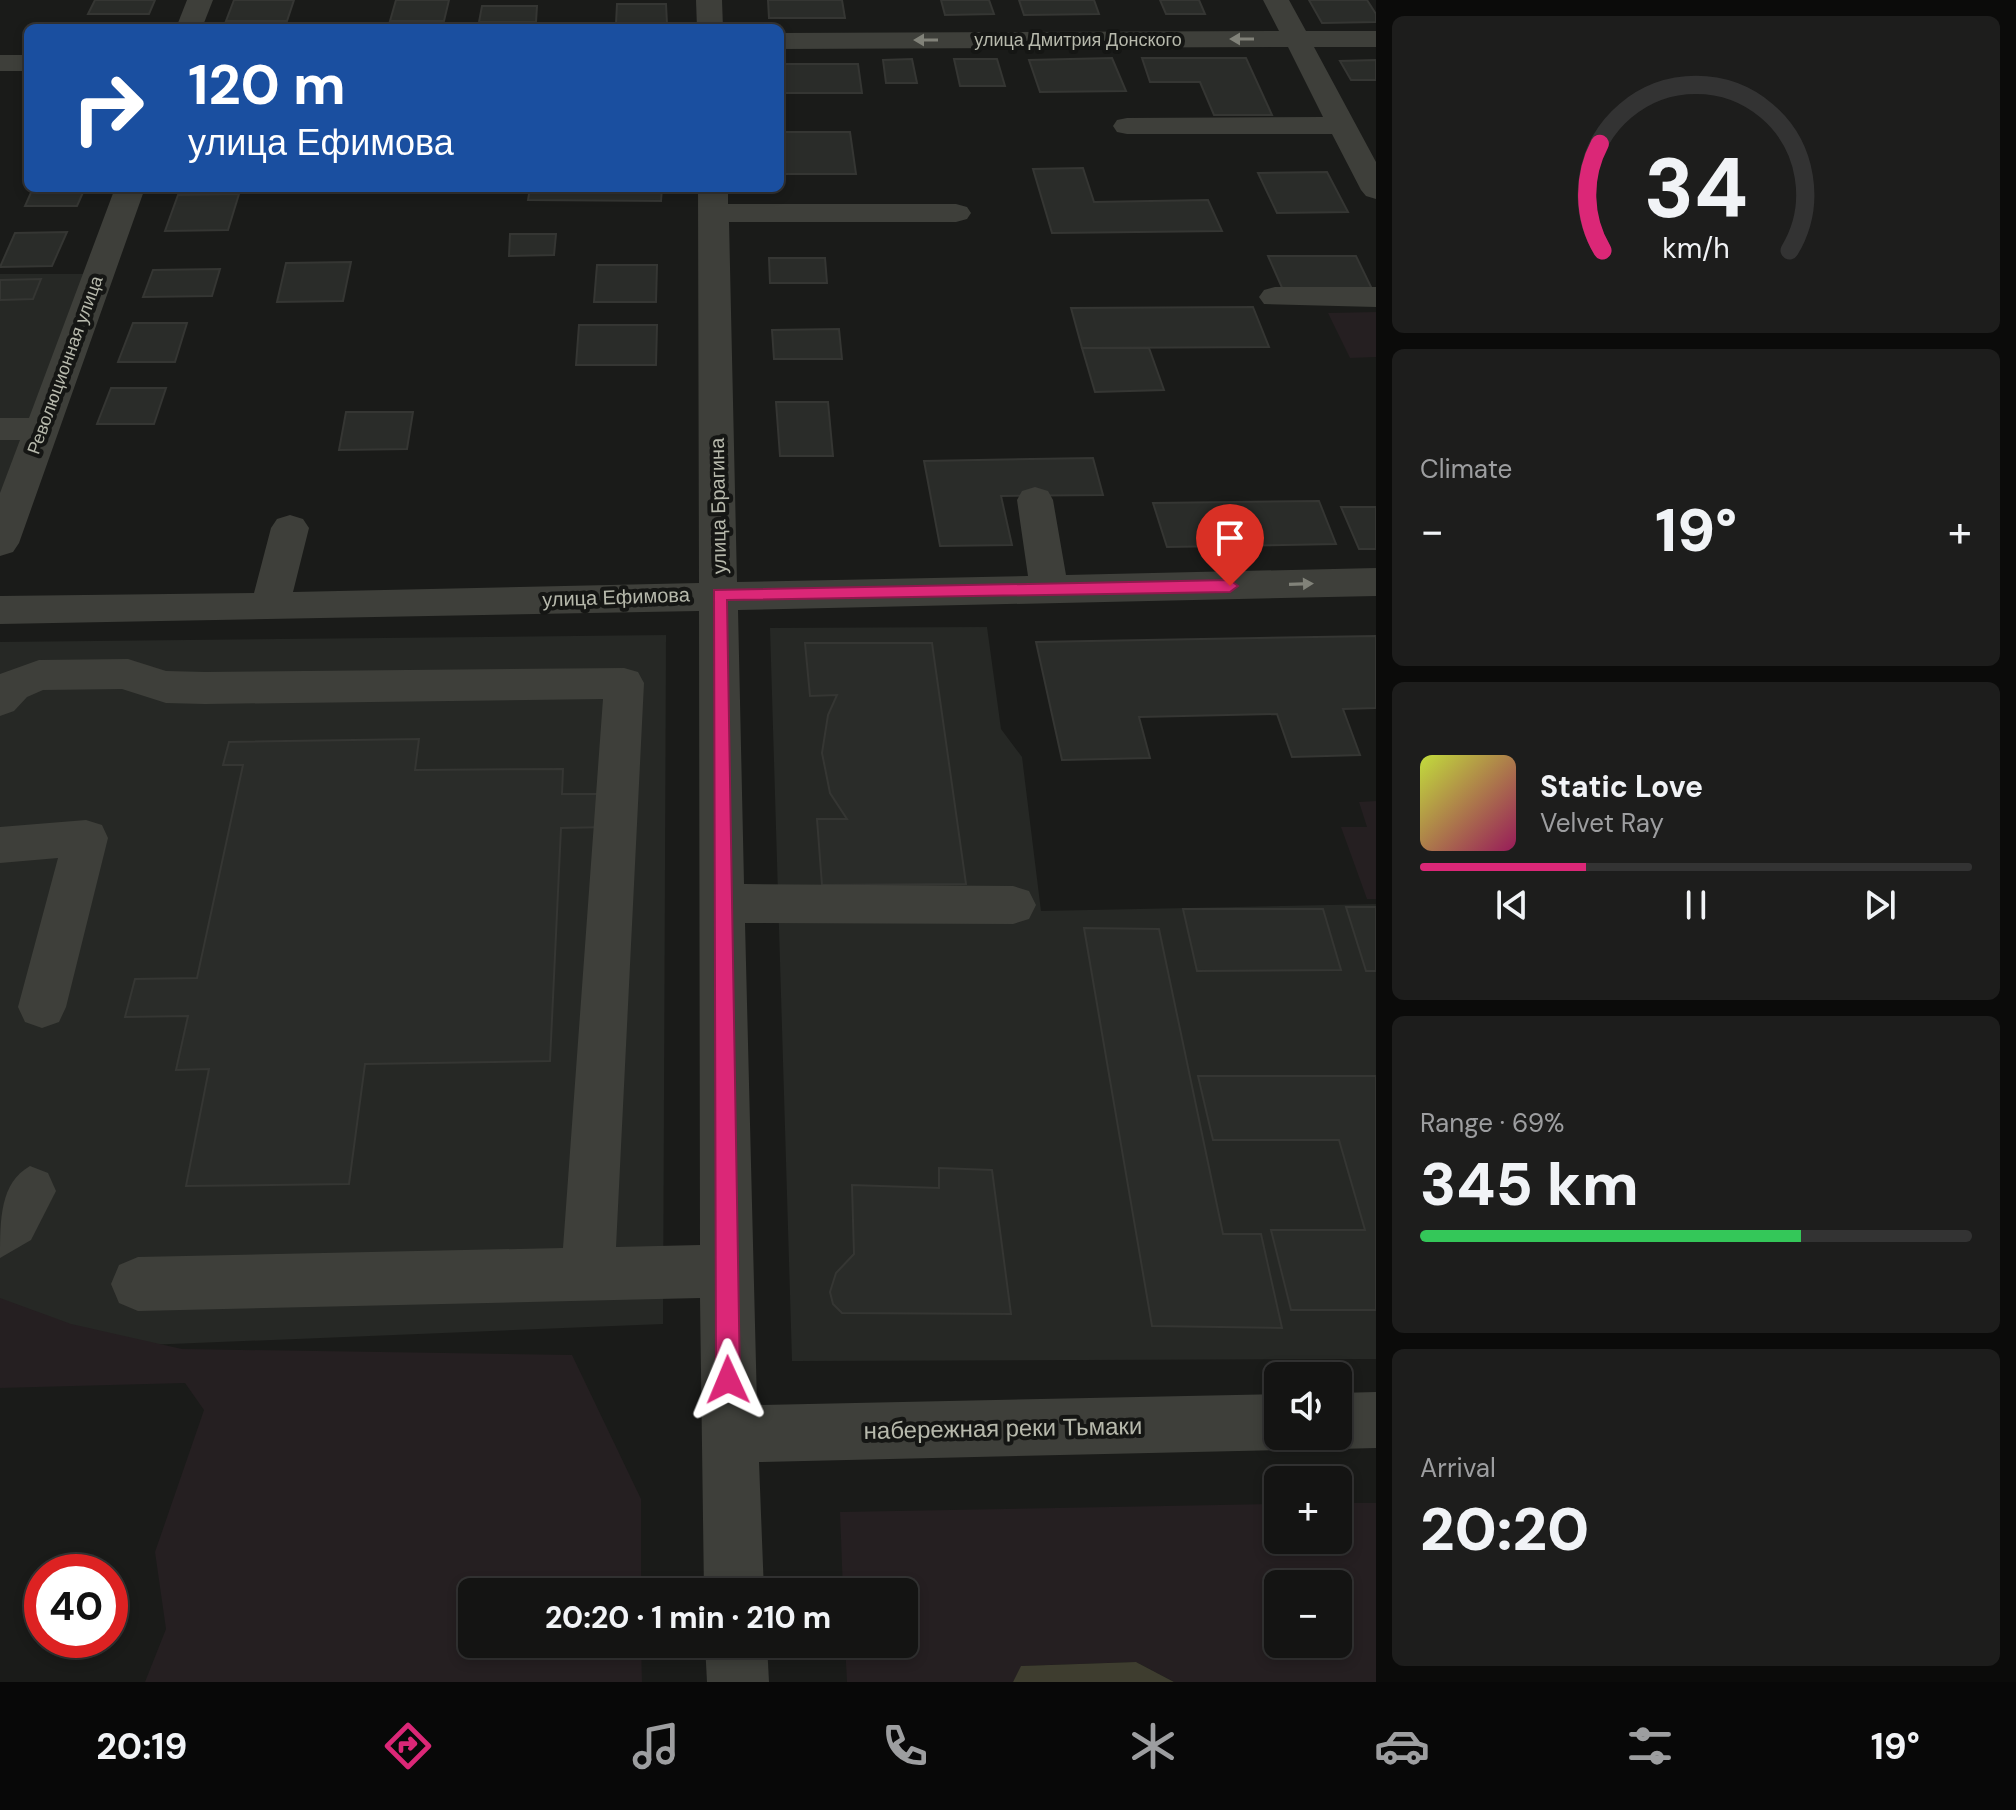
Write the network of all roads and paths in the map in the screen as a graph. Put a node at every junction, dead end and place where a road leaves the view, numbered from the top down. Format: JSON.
{"nodes":[{"id":1,"x":200,"y":0,"type":"edge"},
{"id":2,"x":709,"y":0,"type":"edge"},
{"id":3,"x":1276,"y":0,"type":"edge"},
{"id":4,"x":191,"y":24,"type":"edge"},
{"id":5,"x":710,"y":24,"type":"edge"},
{"id":6,"x":1296,"y":39,"type":"junction"},
{"id":7,"x":1376,"y":39,"type":"edge"},
{"id":8,"x":784,"y":41,"type":"edge"},
{"id":9,"x":1342,"y":125,"type":"junction"},
{"id":10,"x":1127,"y":126,"type":"dead end"},
{"id":11,"x":1376,"y":190,"type":"edge"},
{"id":12,"x":129,"y":192,"type":"edge"},
{"id":13,"x":713,"y":200,"type":"edge"},
{"id":14,"x":956,"y":213,"type":"dead end"},
{"id":15,"x":1275,"y":297,"type":"dead end"},
{"id":16,"x":1376,"y":297,"type":"edge"},
{"id":17,"x":0,"y":429,"type":"edge"},
{"id":18,"x":42,"y":429,"type":"junction"},
{"id":19,"x":1035,"y":500,"type":"dead end"},
{"id":20,"x":290,"y":528,"type":"dead end"},
{"id":21,"x":0,"y":543,"type":"edge"},
{"id":22,"x":1376,"y":582,"type":"edge"},
{"id":23,"x":1050,"y":591,"type":"junction"},
{"id":24,"x":719,"y":595,"type":"junction"},
{"id":25,"x":270,"y":607,"type":"junction"},
{"id":26,"x":0,"y":610,"type":"edge"},
{"id":27,"x":0,"y":700,"type":"edge"},
{"id":28,"x":0,"y":845,"type":"edge"},
{"id":29,"x":722,"y":903,"type":"junction"},
{"id":30,"x":1013,"y":905,"type":"dead end"},
{"id":31,"x":42,"y":1007,"type":"dead end"},
{"id":32,"x":30,"y":1191,"type":"dead end"},
{"id":33,"x":0,"y":1232,"type":"edge"},
{"id":34,"x":727,"y":1271,"type":"junction"},
{"id":35,"x":588,"y":1272,"type":"junction"},
{"id":36,"x":138,"y":1284,"type":"dead end"},
{"id":37,"x":1376,"y":1420,"type":"edge"},
{"id":38,"x":1352,"y":1421,"type":"edge"},
{"id":39,"x":1264,"y":1422,"type":"edge"},
{"id":40,"x":729,"y":1434,"type":"junction"},
{"id":41,"x":734,"y":1578,"type":"edge"},
{"id":42,"x":737,"y":1658,"type":"edge"},
{"id":43,"x":738,"y":1682,"type":"edge"}],
"edges":[{"from":1,"to":4,"type":"street"},
{"from":2,"to":5,"type":"street"},
{"from":3,"to":6,"type":"street"},
{"from":6,"to":7,"type":"street","name":"улица Дмитрия Донского"},
{"from":6,"to":8,"type":"street","name":"улица Дмитрия Донского","one_way":true},
{"from":6,"to":9,"type":"street"},
{"from":9,"to":10,"type":"street"},
{"from":9,"to":11,"type":"street"},
{"from":12,"to":18,"type":"street","name":"Революционная улица"},
{"from":13,"to":14,"type":"street"},
{"from":13,"to":24,"type":"street","name":"улица Брагина"},
{"from":15,"to":16,"type":"street"},
{"from":17,"to":18,"type":"street"},
{"from":18,"to":21,"type":"street","name":"Революционная улица"},
{"from":19,"to":23,"type":"street"},
{"from":20,"to":25,"type":"street"},
{"from":23,"to":22,"type":"street","name":"улица Ефимова","one_way":true},
{"from":23,"to":24,"type":"street","name":"улица Ефимова"},
{"from":24,"to":25,"type":"street","name":"улица Ефимова"},
{"from":24,"to":29,"type":"street","name":"улица Брагина"},
{"from":25,"to":26,"type":"street","name":"улица Ефимова"},
{"from":27,"to":35,"type":"street"},
{"from":28,"to":31,"type":"street"},
{"from":29,"to":30,"type":"street"},
{"from":29,"to":34,"type":"street","name":"улица Брагина"},
{"from":32,"to":33,"type":"street"},
{"from":34,"to":35,"type":"street"},
{"from":34,"to":40,"type":"street","name":"улица Брагина"},
{"from":35,"to":36,"type":"street"},
{"from":37,"to":38,"type":"street"},
{"from":39,"to":40,"type":"street","name":"набережная реки Тьмаки"},
{"from":40,"to":41,"type":"street","name":"улица Брагина"},
{"from":42,"to":43,"type":"street"}]}
